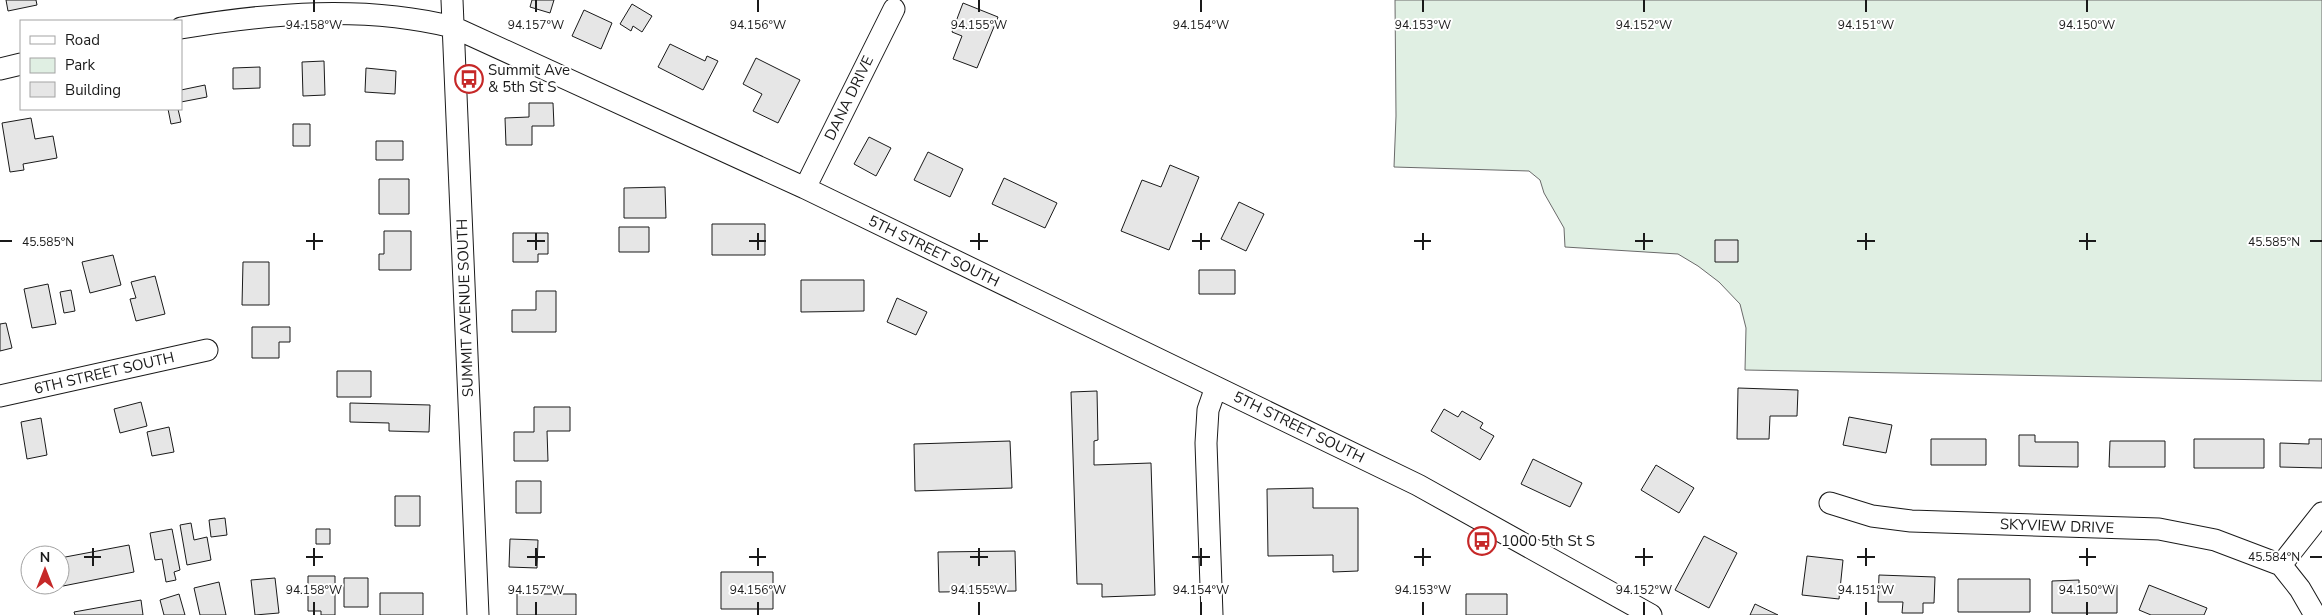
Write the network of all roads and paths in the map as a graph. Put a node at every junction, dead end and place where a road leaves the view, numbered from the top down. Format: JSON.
{"nodes":[{"id":1,"x":452,"y":0,"type":"edge"},
{"id":2,"x":894,"y":9,"type":"dead end"},
{"id":3,"x":453,"y":27,"type":"junction"},
{"id":4,"x":182,"y":28,"type":"edge"},
{"id":5,"x":20,"y":64,"type":"edge"},
{"id":6,"x":0,"y":69,"type":"edge"},
{"id":7,"x":805,"y":188,"type":"junction"},
{"id":8,"x":207,"y":350,"type":"dead end"},
{"id":9,"x":1216,"y":387,"type":"junction"},
{"id":10,"x":0,"y":396,"type":"edge"},
{"id":11,"x":1830,"y":503,"type":"dead end"},
{"id":12,"x":2322,"y":513,"type":"edge"},
{"id":13,"x":2281,"y":565,"type":"junction"},
{"id":14,"x":478,"y":615,"type":"edge"},
{"id":15,"x":1212,"y":615,"type":"edge"},
{"id":16,"x":1651,"y":615,"type":"edge"},
{"id":17,"x":2315,"y":615,"type":"edge"}],
"edges":[{"from":1,"to":3,"type":"street","name":"SUMMIT AVENUE SOUTH"},
{"from":2,"to":7,"type":"street","name":"DANA DRIVE"},
{"from":3,"to":4,"type":"street","name":"5TH STREET SOUTH"},
{"from":3,"to":7,"type":"street","name":"5TH STREET SOUTH"},
{"from":3,"to":14,"type":"street","name":"SUMMIT AVENUE SOUTH"},
{"from":5,"to":6,"type":"street"},
{"from":7,"to":9,"type":"street","name":"5TH STREET SOUTH"},
{"from":8,"to":10,"type":"street","name":"6TH STREET SOUTH"},
{"from":9,"to":15,"type":"street"},
{"from":9,"to":16,"type":"street","name":"5TH STREET SOUTH"},
{"from":11,"to":13,"type":"street","name":"SKYVIEW DRIVE"},
{"from":12,"to":13,"type":"street"},
{"from":13,"to":17,"type":"street"}]}
